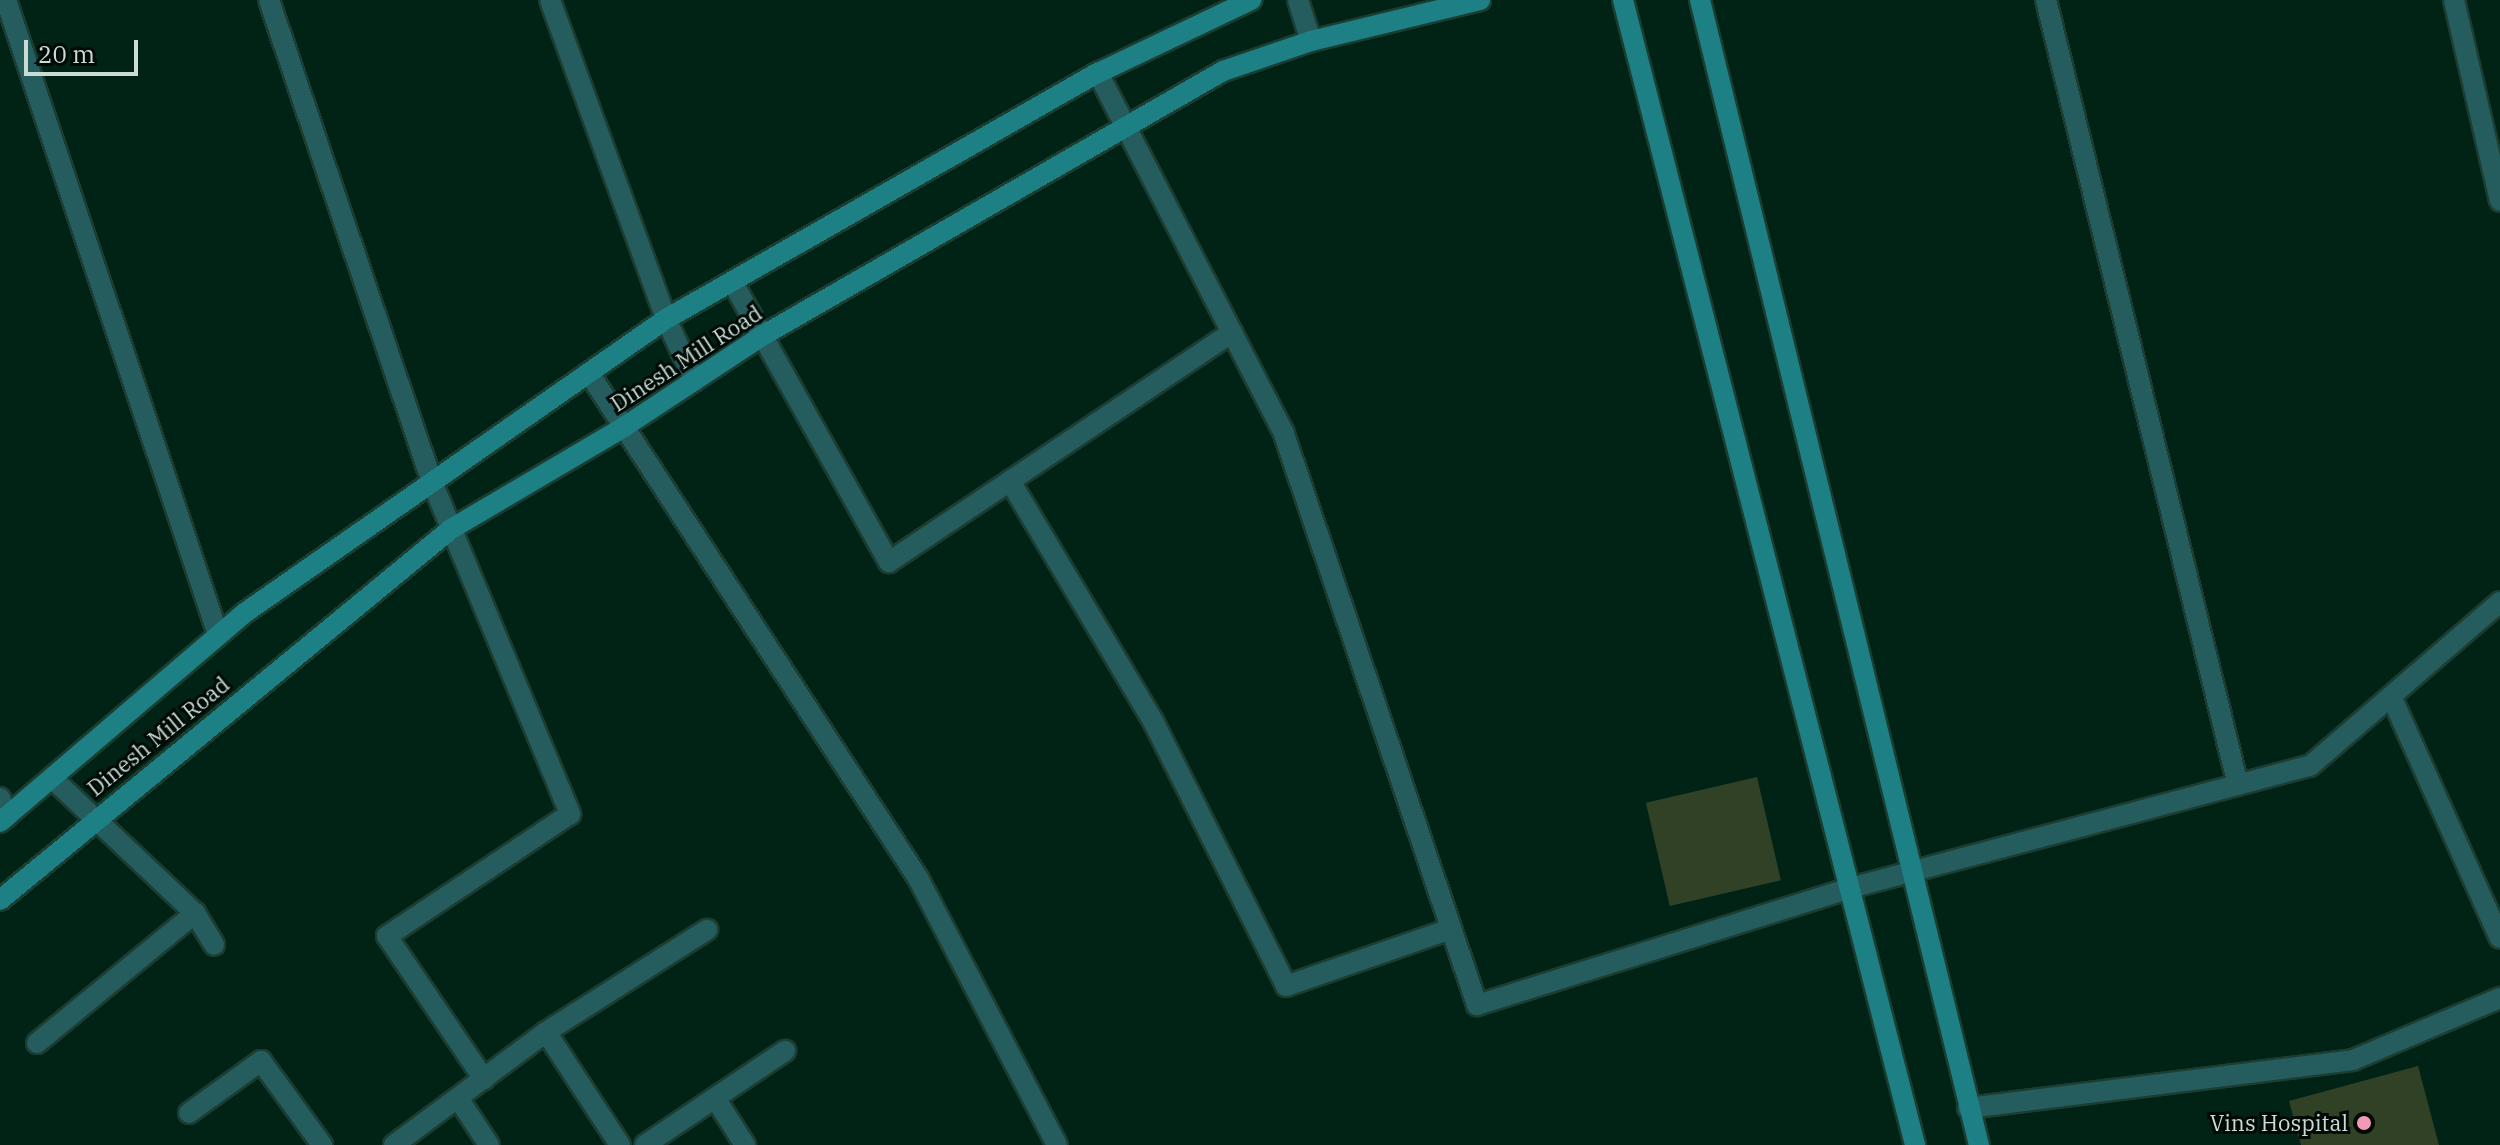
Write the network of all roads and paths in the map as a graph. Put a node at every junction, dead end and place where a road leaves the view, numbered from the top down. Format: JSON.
{"nodes":[{"id":1,"x":6,"y":0,"type":"edge"},
{"id":2,"x":269,"y":0,"type":"edge"},
{"id":3,"x":550,"y":0,"type":"edge"},
{"id":4,"x":1251,"y":0,"type":"edge"},
{"id":5,"x":1298,"y":0,"type":"edge"},
{"id":6,"x":1480,"y":0,"type":"edge"},
{"id":7,"x":1623,"y":0,"type":"edge"},
{"id":8,"x":1700,"y":0,"type":"edge"},
{"id":9,"x":2046,"y":0,"type":"edge"},
{"id":10,"x":2454,"y":0,"type":"edge"},
{"id":11,"x":1311,"y":41,"type":"junction"},
{"id":12,"x":1098,"y":73,"type":"junction"},
{"id":13,"x":1126,"y":126,"type":"junction"},
{"id":14,"x":2500,"y":201,"type":"edge"},
{"id":15,"x":733,"y":283,"type":"junction"},
{"id":16,"x":666,"y":319,"type":"junction"},
{"id":17,"x":1232,"y":332,"type":"junction"},
{"id":18,"x":762,"y":336,"type":"junction"},
{"id":19,"x":589,"y":373,"type":"junction"},
{"id":20,"x":695,"y":381,"type":"junction"},
{"id":21,"x":624,"y":427,"type":"junction"},
{"id":22,"x":1010,"y":481,"type":"junction"},
{"id":23,"x":432,"y":482,"type":"junction"},
{"id":24,"x":451,"y":529,"type":"junction"},
{"id":25,"x":2500,"y":602,"type":"edge"},
{"id":26,"x":218,"y":635,"type":"junction"},
{"id":27,"x":2391,"y":696,"type":"junction"},
{"id":28,"x":52,"y":778,"type":"junction"},
{"id":29,"x":2238,"y":785,"type":"junction"},
{"id":30,"x":2,"y":812,"type":"edge"},
{"id":31,"x":95,"y":818,"type":"junction"},
{"id":32,"x":1910,"y":872,"type":"junction"},
{"id":33,"x":1850,"y":888,"type":"junction"},
{"id":34,"x":0,"y":900,"type":"edge"},
{"id":35,"x":195,"y":913,"type":"junction"},
{"id":36,"x":1451,"y":929,"type":"junction"},
{"id":37,"x":707,"y":930,"type":"dead end"},
{"id":38,"x":2500,"y":938,"type":"edge"},
{"id":39,"x":214,"y":945,"type":"dead end"},
{"id":40,"x":2500,"y":998,"type":"edge"},
{"id":41,"x":546,"y":1032,"type":"junction"},
{"id":42,"x":37,"y":1043,"type":"dead end"},
{"id":43,"x":785,"y":1051,"type":"dead end"},
{"id":44,"x":484,"y":1079,"type":"junction"},
{"id":45,"x":458,"y":1098,"type":"junction"},
{"id":46,"x":715,"y":1098,"type":"junction"},
{"id":47,"x":1968,"y":1108,"type":"junction"},
{"id":48,"x":189,"y":1113,"type":"dead end"},
{"id":49,"x":322,"y":1145,"type":"edge"},
{"id":50,"x":394,"y":1145,"type":"edge"},
{"id":51,"x":489,"y":1145,"type":"edge"},
{"id":52,"x":620,"y":1145,"type":"edge"},
{"id":53,"x":645,"y":1145,"type":"edge"},
{"id":54,"x":745,"y":1145,"type":"edge"},
{"id":55,"x":1057,"y":1145,"type":"edge"},
{"id":56,"x":1915,"y":1145,"type":"edge"},
{"id":57,"x":1979,"y":1145,"type":"edge"}],
"edges":[{"from":1,"to":26,"type":"street"},
{"from":2,"to":23,"type":"street"},
{"from":3,"to":16,"type":"street"},
{"from":4,"to":12,"type":"street","name":"Dinesh Mill Road"},
{"from":5,"to":11,"type":"street"},
{"from":6,"to":11,"type":"street","name":"Dinesh Mill Road"},
{"from":7,"to":33,"type":"street"},
{"from":8,"to":32,"type":"street"},
{"from":9,"to":29,"type":"street"},
{"from":10,"to":14,"type":"street"},
{"from":11,"to":13,"type":"street","name":"Dinesh Mill Road"},
{"from":12,"to":13,"type":"street"},
{"from":12,"to":15,"type":"street","name":"Dinesh Mill Road"},
{"from":13,"to":17,"type":"street"},
{"from":13,"to":18,"type":"street","name":"Dinesh Mill Road"},
{"from":15,"to":16,"type":"street","name":"Dinesh Mill Road"},
{"from":15,"to":18,"type":"street"},
{"from":16,"to":19,"type":"street","name":"Dinesh Mill Road"},
{"from":16,"to":20,"type":"street"},
{"from":17,"to":22,"type":"street"},
{"from":17,"to":36,"type":"street"},
{"from":18,"to":20,"type":"street","name":"Dinesh Mill Road"},
{"from":18,"to":22,"type":"street"},
{"from":19,"to":21,"type":"street"},
{"from":19,"to":23,"type":"street","name":"Dinesh Mill Road"},
{"from":20,"to":21,"type":"street","name":"Dinesh Mill Road"},
{"from":21,"to":24,"type":"street","name":"Dinesh Mill Road"},
{"from":21,"to":55,"type":"street"},
{"from":22,"to":36,"type":"street"},
{"from":23,"to":24,"type":"street"},
{"from":23,"to":26,"type":"street","name":"Dinesh Mill Road"},
{"from":24,"to":31,"type":"street","name":"Dinesh Mill Road"},
{"from":24,"to":44,"type":"street"},
{"from":25,"to":27,"type":"street"},
{"from":26,"to":28,"type":"street","name":"Dinesh Mill Road"},
{"from":27,"to":29,"type":"street"},
{"from":27,"to":38,"type":"street"},
{"from":28,"to":30,"type":"street","name":"Dinesh Mill Road"},
{"from":28,"to":31,"type":"street"},
{"from":29,"to":32,"type":"street"},
{"from":31,"to":34,"type":"street","name":"Dinesh Mill Road"},
{"from":31,"to":35,"type":"street"},
{"from":32,"to":33,"type":"street"},
{"from":32,"to":47,"type":"street"},
{"from":33,"to":36,"type":"street"},
{"from":33,"to":56,"type":"street"},
{"from":35,"to":39,"type":"street"},
{"from":35,"to":42,"type":"street"},
{"from":37,"to":41,"type":"street"},
{"from":40,"to":47,"type":"street"},
{"from":41,"to":44,"type":"street"},
{"from":41,"to":52,"type":"street"},
{"from":43,"to":46,"type":"street"},
{"from":44,"to":45,"type":"street"},
{"from":45,"to":50,"type":"street"},
{"from":45,"to":51,"type":"street"},
{"from":46,"to":53,"type":"street"},
{"from":46,"to":54,"type":"street"},
{"from":47,"to":57,"type":"street"},
{"from":48,"to":49,"type":"street"}]}
